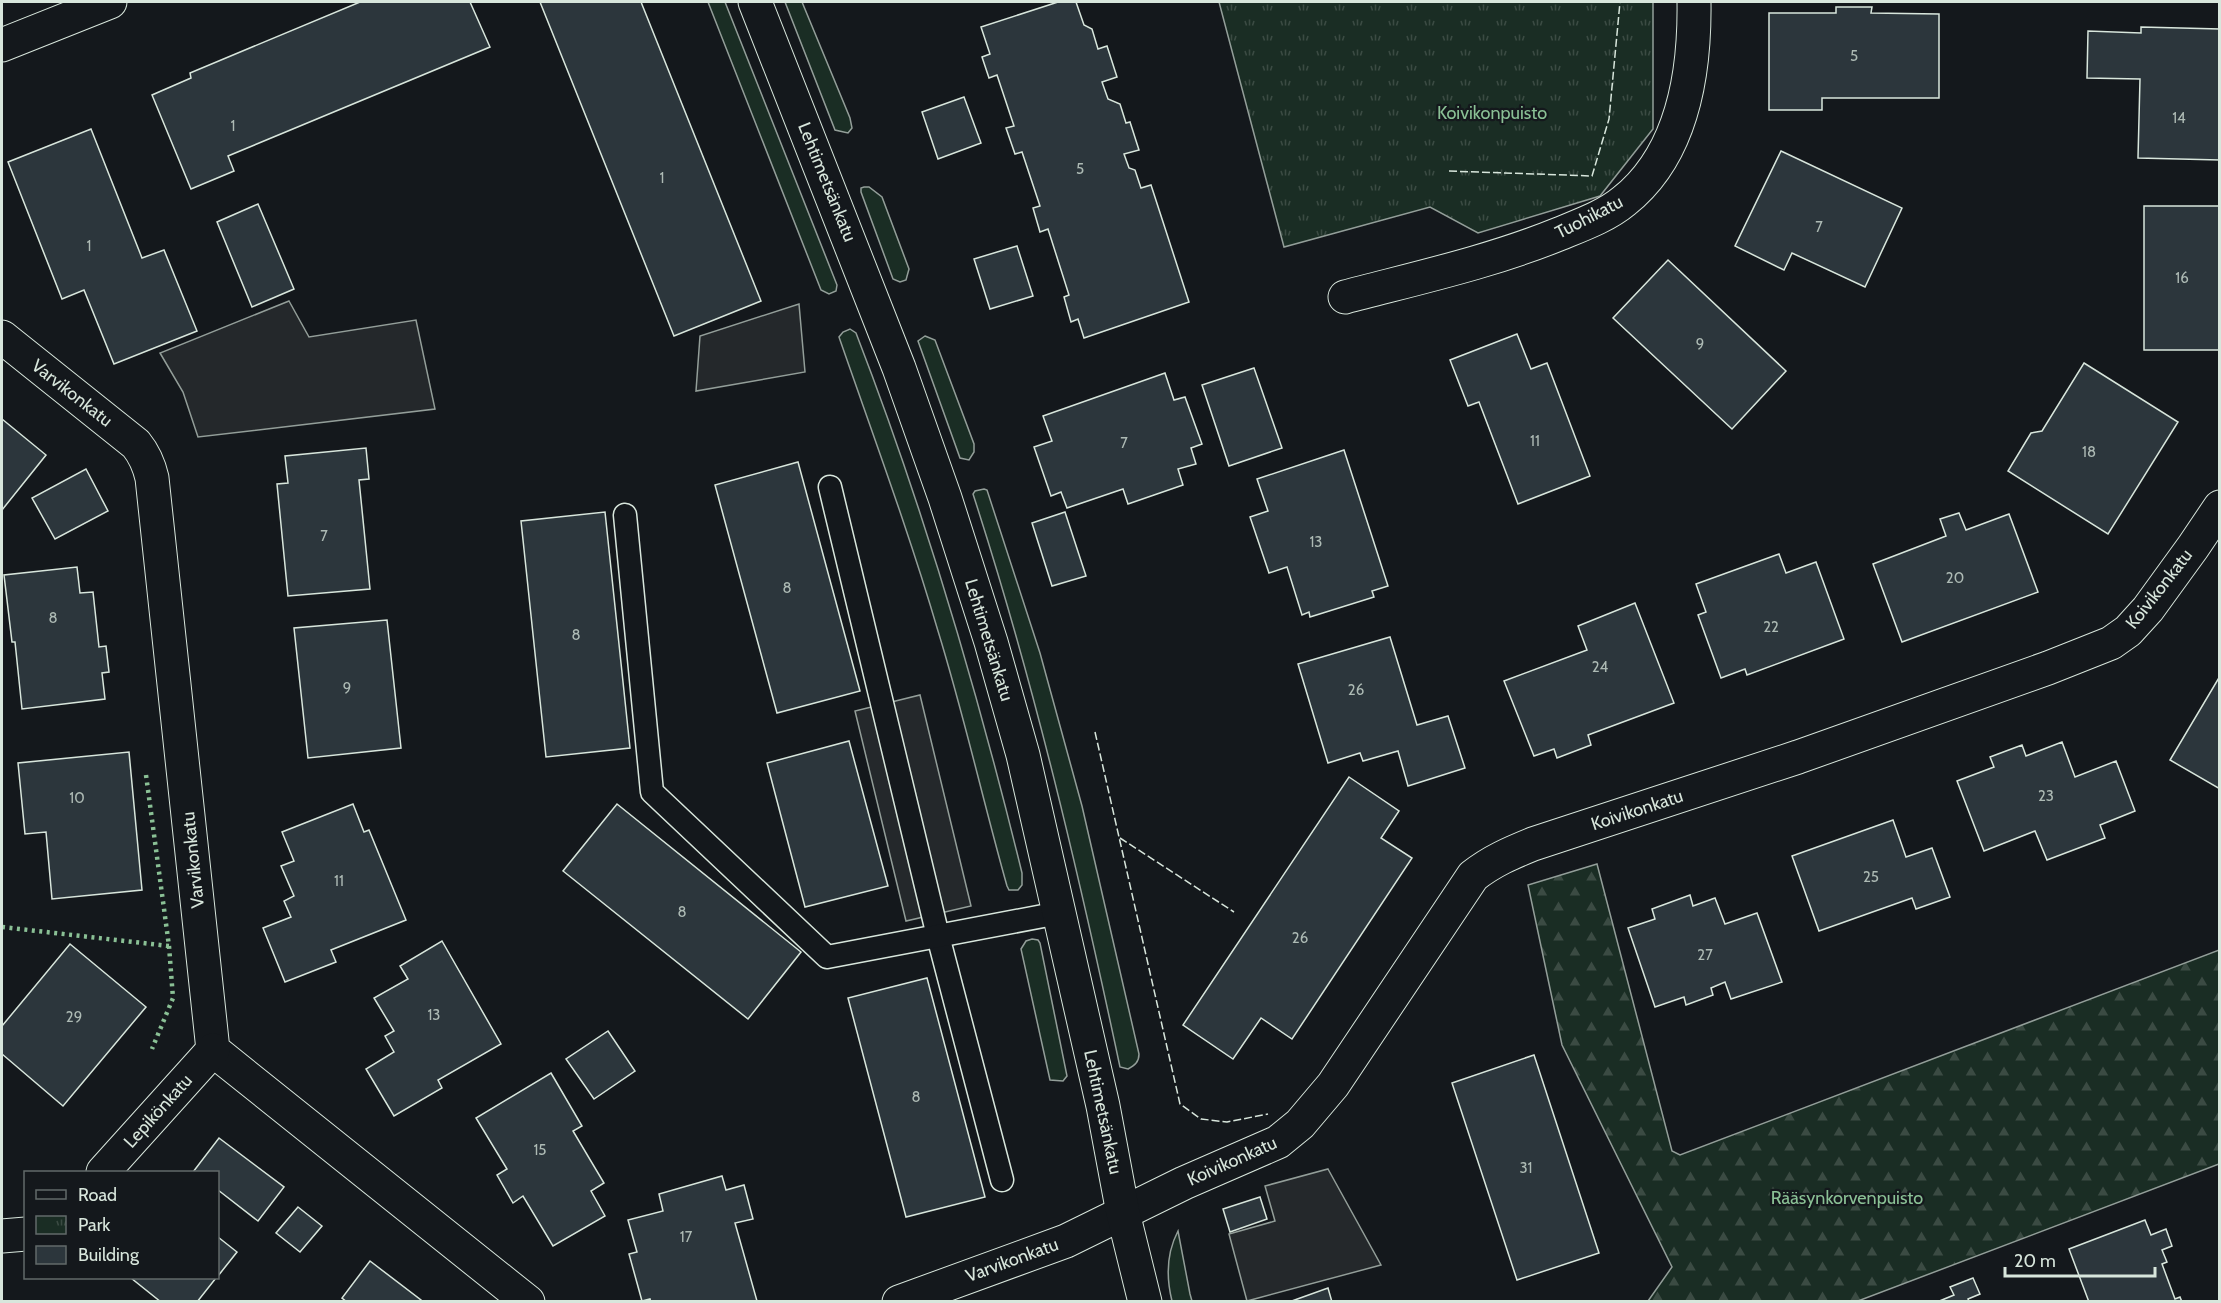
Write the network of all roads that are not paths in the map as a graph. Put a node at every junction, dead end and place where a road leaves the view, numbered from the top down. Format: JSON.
{"nodes":[{"id":1,"x":110,"y":2,"type":"edge"},
{"id":2,"x":755,"y":2,"type":"edge"},
{"id":3,"x":1694,"y":2,"type":"edge"},
{"id":4,"x":2,"y":45,"type":"edge"},
{"id":5,"x":1345,"y":297,"type":"dead end"},
{"id":6,"x":2,"y":337,"type":"edge"},
{"id":7,"x":830,"y":487,"type":"dead end"},
{"id":8,"x":2220,"y":507,"type":"edge"},
{"id":9,"x":625,"y":515,"type":"dead end"},
{"id":10,"x":1059,"y":913,"type":"junction"},
{"id":11,"x":938,"y":936,"type":"junction"},
{"id":12,"x":213,"y":1050,"type":"junction"},
{"id":13,"x":105,"y":1171,"type":"edge"},
{"id":14,"x":1002,"y":1180,"type":"dead end"},
{"id":15,"x":1123,"y":1213,"type":"junction"},
{"id":16,"x":24,"y":1234,"type":"edge"},
{"id":17,"x":2,"y":1236,"type":"edge"},
{"id":18,"x":528,"y":1302,"type":"edge"},
{"id":19,"x":898,"y":1302,"type":"edge"},
{"id":20,"x":1145,"y":1302,"type":"edge"}],
"edges":[{"from":1,"to":4,"type":"street"},
{"from":2,"to":10,"type":"street","name":"Lehtimetsänkatu"},
{"from":3,"to":5,"type":"street","name":"Tuohikatu"},
{"from":6,"to":12,"type":"street","name":"Varvikonkatu"},
{"from":7,"to":11,"type":"lane"},
{"from":8,"to":15,"type":"street","name":"Koivikonkatu"},
{"from":9,"to":11,"type":"lane"},
{"from":10,"to":11,"type":"lane"},
{"from":10,"to":15,"type":"street","name":"Lehtimetsänkatu"},
{"from":11,"to":14,"type":"lane"},
{"from":12,"to":13,"type":"street","name":"Lepikönkatu"},
{"from":12,"to":18,"type":"street"},
{"from":15,"to":19,"type":"street","name":"Varvikonkatu"},
{"from":15,"to":20,"type":"street","name":"Lehtimetsänkatu"},
{"from":16,"to":17,"type":"street"}]}
